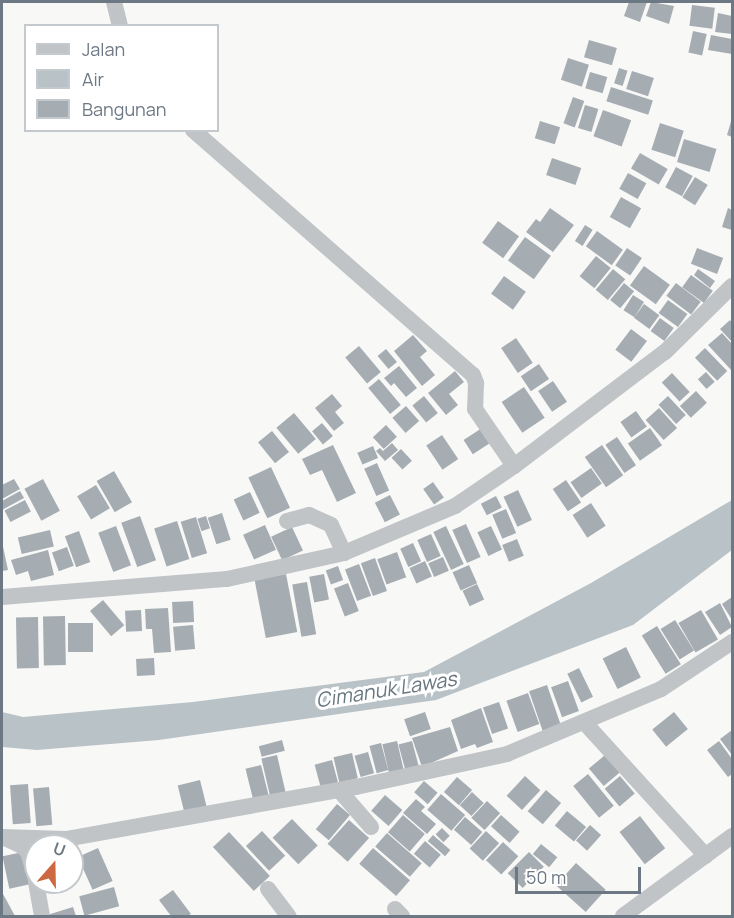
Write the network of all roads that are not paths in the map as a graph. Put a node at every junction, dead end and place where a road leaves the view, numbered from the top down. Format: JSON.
{"nodes":[{"id":1,"x":114,"y":2,"type":"edge"},
{"id":2,"x":120,"y":24,"type":"edge"},
{"id":3,"x":195,"y":132,"type":"edge"},
{"id":4,"x":732,"y":286,"type":"edge"},
{"id":5,"x":514,"y":466,"type":"junction"},
{"id":6,"x":287,"y":521,"type":"dead end"},
{"id":7,"x":344,"y":552,"type":"junction"},
{"id":8,"x":2,"y":597,"type":"edge"},
{"id":9,"x":732,"y":642,"type":"edge"},
{"id":10,"x":584,"y":722,"type":"junction"},
{"id":11,"x":339,"y":790,"type":"junction"},
{"id":12,"x":371,"y":827,"type":"dead end"},
{"id":13,"x":732,"y":836,"type":"edge"},
{"id":14,"x":3,"y":837,"type":"edge"},
{"id":15,"x":24,"y":848,"type":"edge"},
{"id":16,"x":706,"y":856,"type":"junction"},
{"id":17,"x":268,"y":889,"type":"dead end"},
{"id":18,"x":38,"y":894,"type":"edge"},
{"id":19,"x":42,"y":916,"type":"edge"},
{"id":20,"x":288,"y":916,"type":"edge"},
{"id":21,"x":623,"y":916,"type":"edge"}],
"edges":[{"from":1,"to":2,"type":"street"},
{"from":3,"to":5,"type":"street"},
{"from":4,"to":5,"type":"street"},
{"from":5,"to":7,"type":"street"},
{"from":6,"to":7,"type":"street"},
{"from":7,"to":8,"type":"street"},
{"from":9,"to":10,"type":"street"},
{"from":10,"to":11,"type":"street"},
{"from":10,"to":16,"type":"street"},
{"from":11,"to":12,"type":"street"},
{"from":11,"to":14,"type":"street"},
{"from":13,"to":16,"type":"street"},
{"from":14,"to":15,"type":"street"},
{"from":16,"to":21,"type":"street"},
{"from":17,"to":20,"type":"street"},
{"from":18,"to":19,"type":"street"}]}
